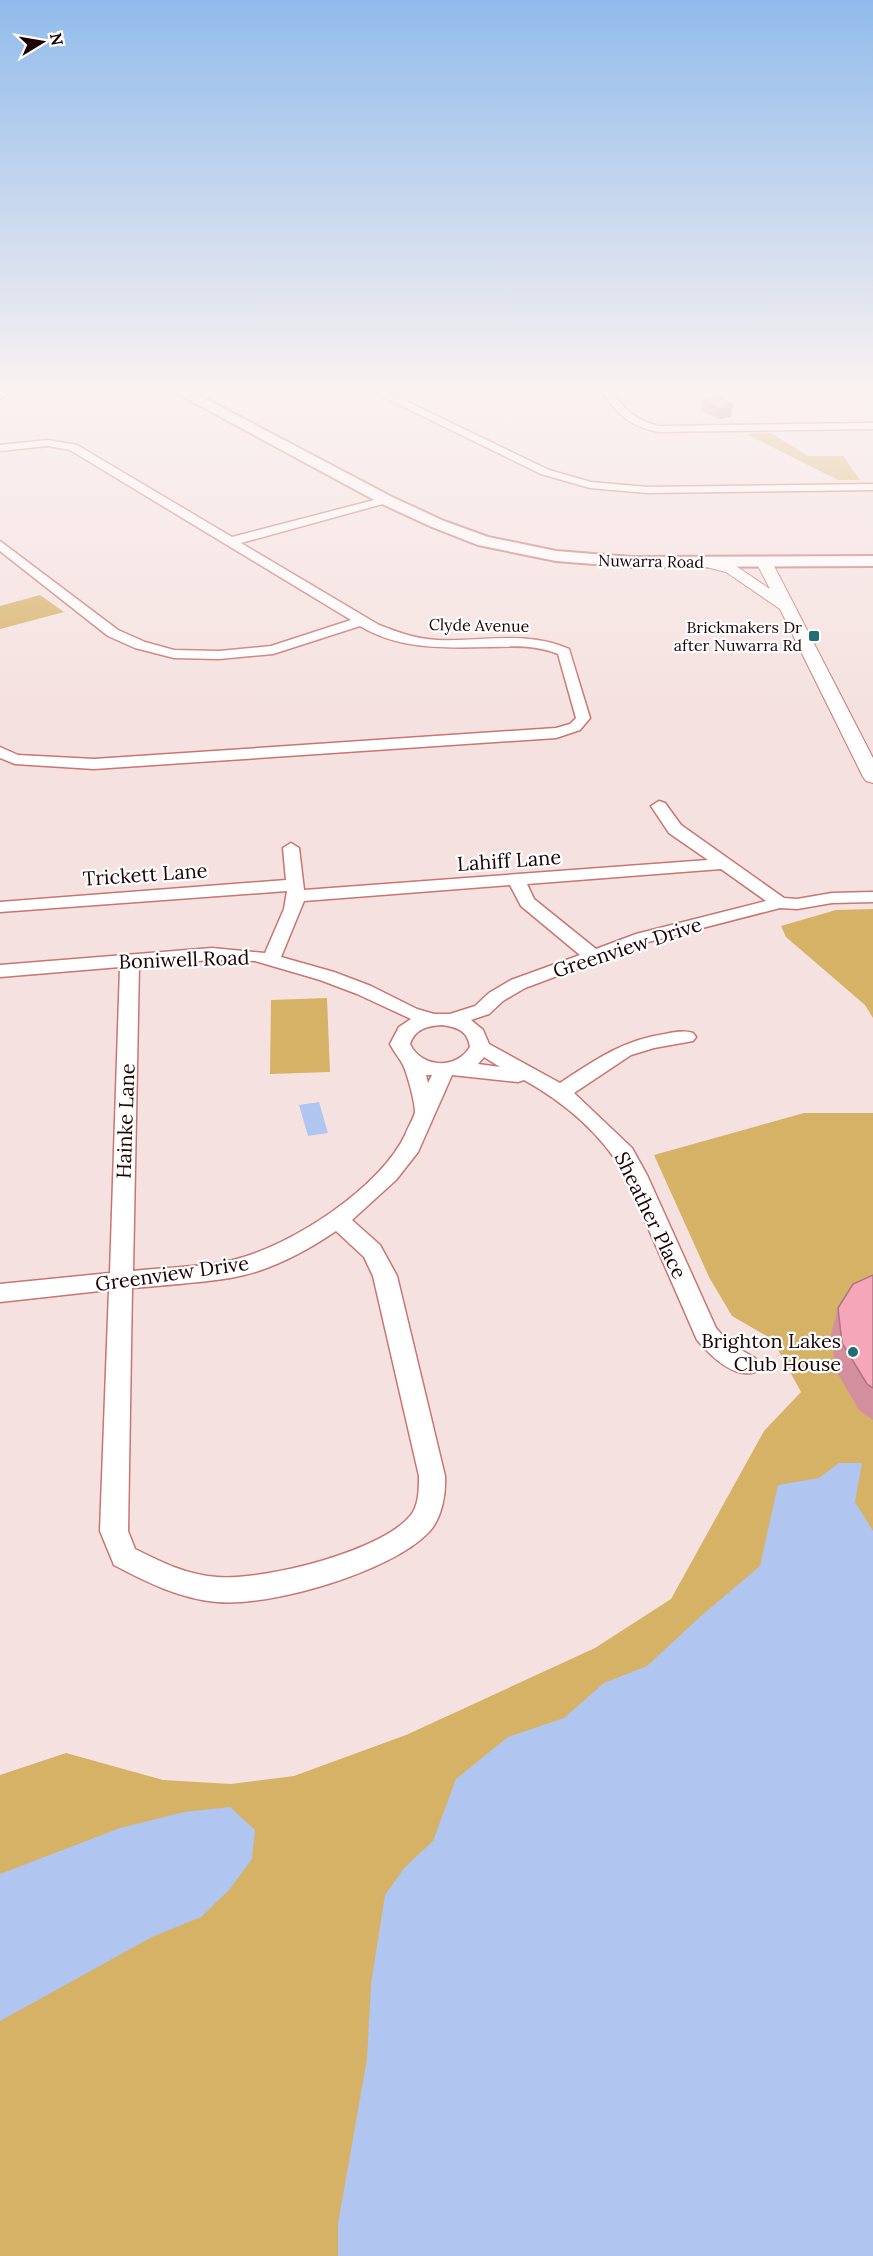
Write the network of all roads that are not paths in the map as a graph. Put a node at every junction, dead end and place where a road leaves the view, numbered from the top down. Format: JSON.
{"nodes":[{"id":1,"x":154,"y":495,"type":"edge"},
{"id":2,"x":377,"y":495,"type":"edge"},
{"id":3,"x":386,"y":500,"type":"junction"},
{"id":4,"x":233,"y":542,"type":"junction"},
{"id":5,"x":0,"y":545,"type":"edge"},
{"id":6,"x":873,"y":561,"type":"edge"},
{"id":7,"x":707,"y":562,"type":"junction"},
{"id":8,"x":764,"y":562,"type":"junction"},
{"id":9,"x":786,"y":607,"type":"junction"},
{"id":10,"x":361,"y":621,"type":"junction"},
{"id":11,"x":0,"y":752,"type":"edge"},
{"id":12,"x":873,"y":777,"type":"edge"},
{"id":13,"x":659,"y":806,"type":"dead end"},
{"id":14,"x":291,"y":848,"type":"dead end"},
{"id":15,"x":725,"y":864,"type":"junction"},
{"id":16,"x":517,"y":881,"type":"junction"},
{"id":17,"x":873,"y":884,"type":"edge"},
{"id":18,"x":295,"y":890,"type":"junction"},
{"id":19,"x":873,"y":897,"type":"edge"},
{"id":20,"x":780,"y":903,"type":"junction"},
{"id":21,"x":0,"y":907,"type":"edge"},
{"id":22,"x":593,"y":956,"type":"junction"},
{"id":23,"x":130,"y":959,"type":"junction"},
{"id":24,"x":271,"y":959,"type":"junction"},
{"id":25,"x":0,"y":971,"type":"edge"},
{"id":26,"x":363,"y":990,"type":"junction"},
{"id":27,"x":482,"y":1010,"type":"junction"},
{"id":28,"x":431,"y":1020,"type":"junction"},
{"id":29,"x":452,"y":1020,"type":"junction"},
{"id":30,"x":686,"y":1037,"type":"dead end"},
{"id":31,"x":401,"y":1038,"type":"junction"},
{"id":32,"x":478,"y":1040,"type":"junction"},
{"id":33,"x":413,"y":1063,"type":"junction"},
{"id":34,"x":450,"y":1069,"type":"junction"},
{"id":35,"x":537,"y":1079,"type":"junction"},
{"id":36,"x":561,"y":1092,"type":"junction"},
{"id":37,"x":425,"y":1112,"type":"junction"},
{"id":38,"x":337,"y":1220,"type":"junction"},
{"id":39,"x":121,"y":1282,"type":"junction"},
{"id":40,"x":0,"y":1293,"type":"edge"},
{"id":41,"x":746,"y":1365,"type":"dead end"}],
"edges":[{"from":1,"to":4,"type":"street","name":"Clyde Avenue"},
{"from":2,"to":3,"type":"main road","name":"Nuwarra Road"},
{"from":3,"to":4,"type":"street"},
{"from":3,"to":7,"type":"main road","name":"Nuwarra Road"},
{"from":4,"to":10,"type":"street","name":"Clyde Avenue"},
{"from":5,"to":10,"type":"street"},
{"from":6,"to":8,"type":"main road","name":"Nuwarra Road"},
{"from":7,"to":8,"type":"main road","name":"Nuwarra Road"},
{"from":7,"to":9,"type":"street"},
{"from":8,"to":9,"type":"street"},
{"from":9,"to":12,"type":"street"},
{"from":10,"to":11,"type":"street","name":"Clyde Avenue"},
{"from":13,"to":15,"type":"street"},
{"from":14,"to":18,"type":"street"},
{"from":15,"to":16,"type":"street","name":"Lahiff Lane"},
{"from":15,"to":20,"type":"street"},
{"from":16,"to":18,"type":"street","name":"Lahiff Lane"},
{"from":16,"to":22,"type":"street"},
{"from":17,"to":20,"type":"street","name":"Greenview Drive"},
{"from":18,"to":21,"type":"street","name":"Trickett Lane"},
{"from":18,"to":24,"type":"street"},
{"from":19,"to":20,"type":"street","name":"Greenview Drive"},
{"from":20,"to":22,"type":"street","name":"Greenview Drive"},
{"from":22,"to":27,"type":"street","name":"Greenview Drive"},
{"from":23,"to":24,"type":"street","name":"Boniwell Road"},
{"from":23,"to":25,"type":"street","name":"Boniwell Road"},
{"from":23,"to":39,"type":"street","name":"Hainke Lane"},
{"from":24,"to":26,"type":"street","name":"Boniwell Road"},
{"from":26,"to":28,"type":"street","name":"Boniwell Road"},
{"from":26,"to":31,"type":"street","name":"Boniwell Road"},
{"from":27,"to":29,"type":"street","name":"Greenview Drive"},
{"from":27,"to":32,"type":"street"},
{"from":28,"to":29,"type":"street"},
{"from":28,"to":31,"type":"street"},
{"from":29,"to":32,"type":"street"},
{"from":30,"to":36,"type":"street"},
{"from":31,"to":33,"type":"street"},
{"from":32,"to":34,"type":"street"},
{"from":32,"to":35,"type":"street","name":"Sheather Place"},
{"from":33,"to":34,"type":"street"},
{"from":33,"to":37,"type":"street"},
{"from":34,"to":35,"type":"street","name":"Sheather Place"},
{"from":34,"to":37,"type":"street","name":"Greenview Drive"},
{"from":35,"to":36,"type":"street","name":"Sheather Place"},
{"from":36,"to":41,"type":"street","name":"Sheather Place"},
{"from":37,"to":38,"type":"street","name":"Greenview Drive"},
{"from":38,"to":39,"type":"street","name":"Greenview Drive"},
{"from":38,"to":39,"type":"street","name":"Hainke Lane"},
{"from":39,"to":40,"type":"street","name":"Greenview Drive"}]}
